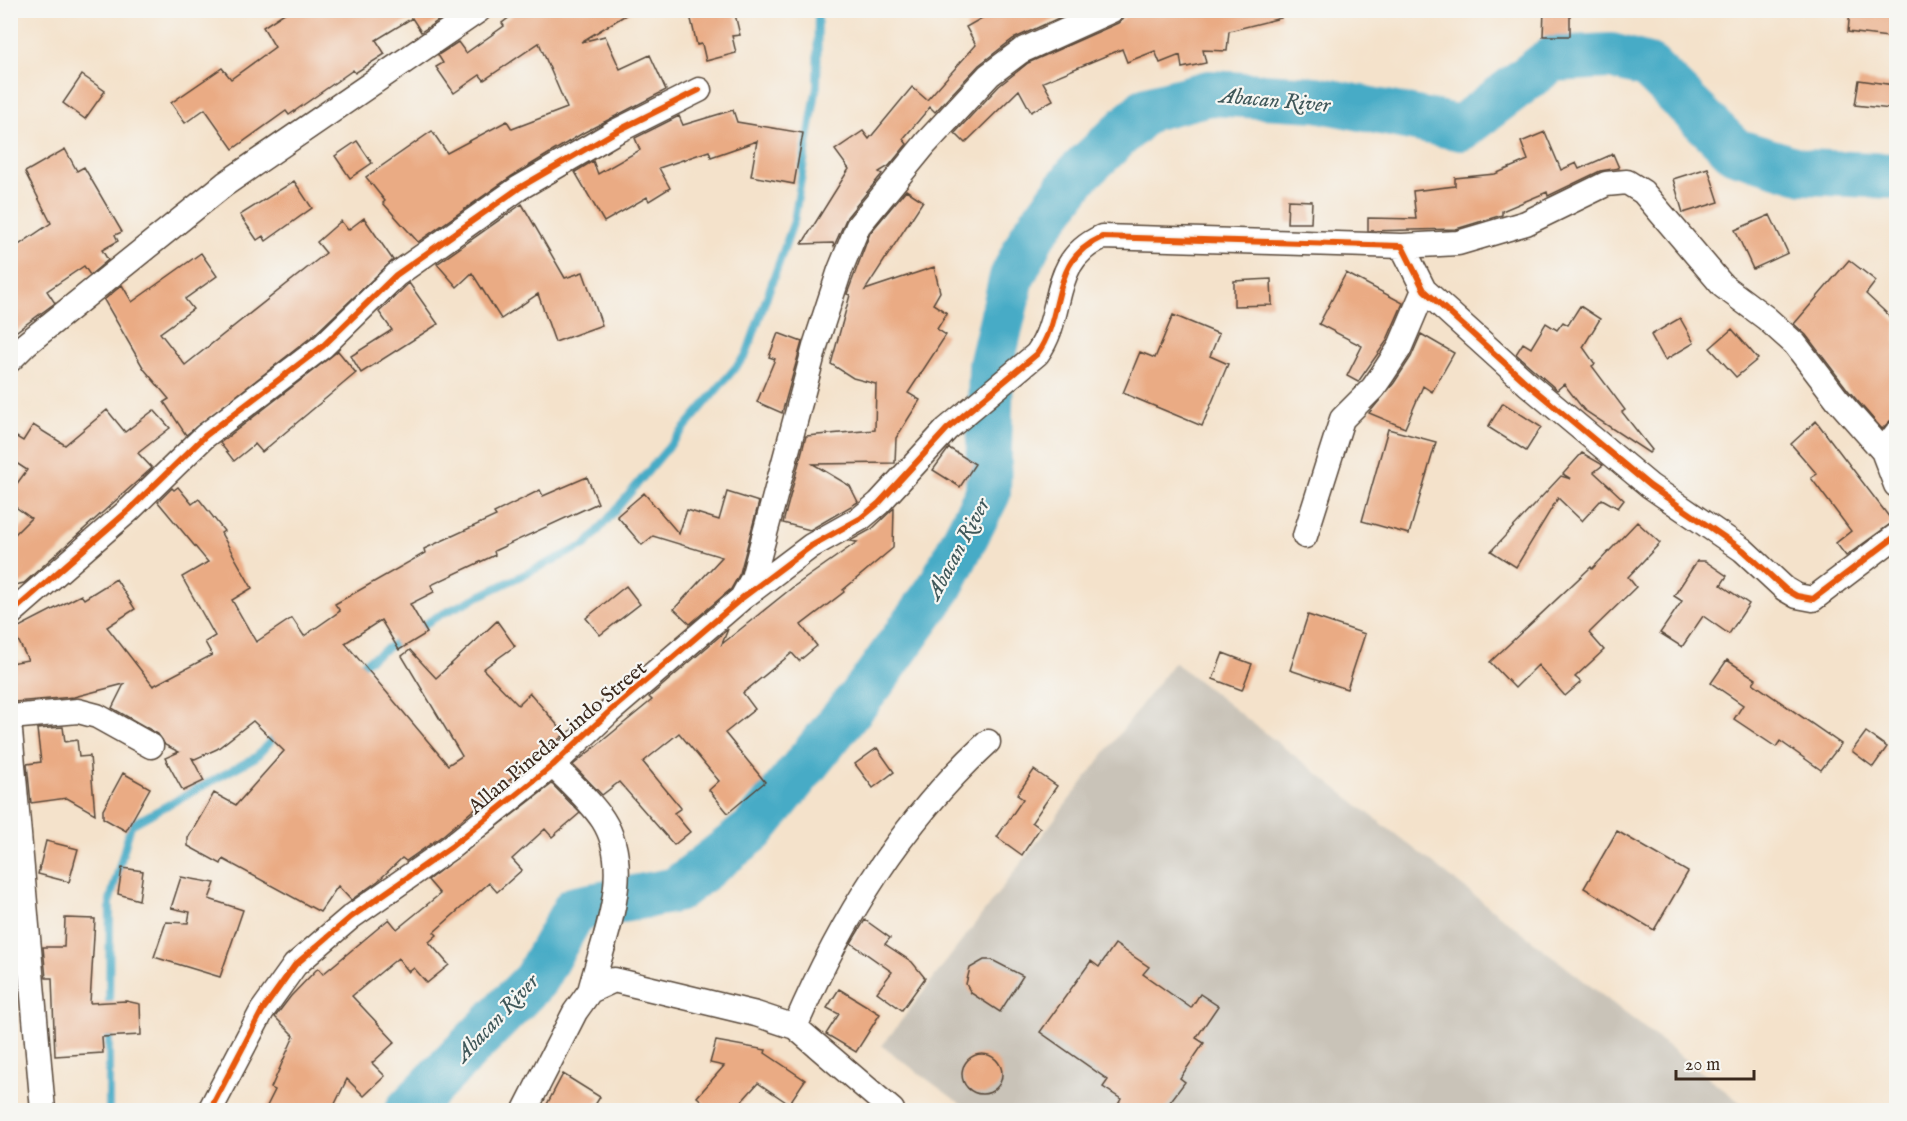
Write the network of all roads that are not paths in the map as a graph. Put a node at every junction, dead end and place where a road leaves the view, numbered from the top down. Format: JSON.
{"nodes":[{"id":1,"x":478,"y":10,"type":"edge"},
{"id":2,"x":1112,"y":10,"type":"edge"},
{"id":3,"x":699,"y":90,"type":"dead end"},
{"id":4,"x":1402,"y":246,"type":"junction"},
{"id":5,"x":1424,"y":290,"type":"junction"},
{"id":6,"x":10,"y":360,"type":"edge"},
{"id":7,"x":1890,"y":442,"type":"edge"},
{"id":8,"x":1896,"y":485,"type":"edge"},
{"id":9,"x":1305,"y":536,"type":"dead end"},
{"id":10,"x":1896,"y":536,"type":"edge"},
{"id":11,"x":742,"y":598,"type":"junction"},
{"id":12,"x":10,"y":614,"type":"edge"},
{"id":13,"x":10,"y":717,"type":"edge"},
{"id":14,"x":10,"y":731,"type":"edge"},
{"id":15,"x":988,"y":742,"type":"dead end"},
{"id":16,"x":151,"y":746,"type":"dead end"},
{"id":17,"x":553,"y":765,"type":"junction"},
{"id":18,"x":590,"y":991,"type":"junction"},
{"id":19,"x":795,"y":1027,"type":"junction"},
{"id":20,"x":43,"y":1110,"type":"edge"},
{"id":21,"x":210,"y":1110,"type":"edge"},
{"id":22,"x":525,"y":1110,"type":"edge"},
{"id":23,"x":892,"y":1110,"type":"edge"}],
"edges":[{"from":1,"to":6,"type":"street"},
{"from":2,"to":11,"type":"street"},
{"from":3,"to":12,"type":"street"},
{"from":4,"to":5,"type":"street"},
{"from":4,"to":7,"type":"street","name":"Allan Pineda Lindo Street"},
{"from":4,"to":11,"type":"street","name":"Allan Pineda Lindo Street"},
{"from":5,"to":9,"type":"street"},
{"from":5,"to":10,"type":"street"},
{"from":7,"to":8,"type":"street"},
{"from":11,"to":17,"type":"street","name":"Allan Pineda Lindo Street"},
{"from":13,"to":16,"type":"street"},
{"from":14,"to":20,"type":"street"},
{"from":15,"to":19,"type":"street"},
{"from":17,"to":18,"type":"street"},
{"from":17,"to":21,"type":"street","name":"Allan Pineda Lindo Street"},
{"from":18,"to":19,"type":"street"},
{"from":18,"to":22,"type":"street"},
{"from":19,"to":23,"type":"street"}]}
